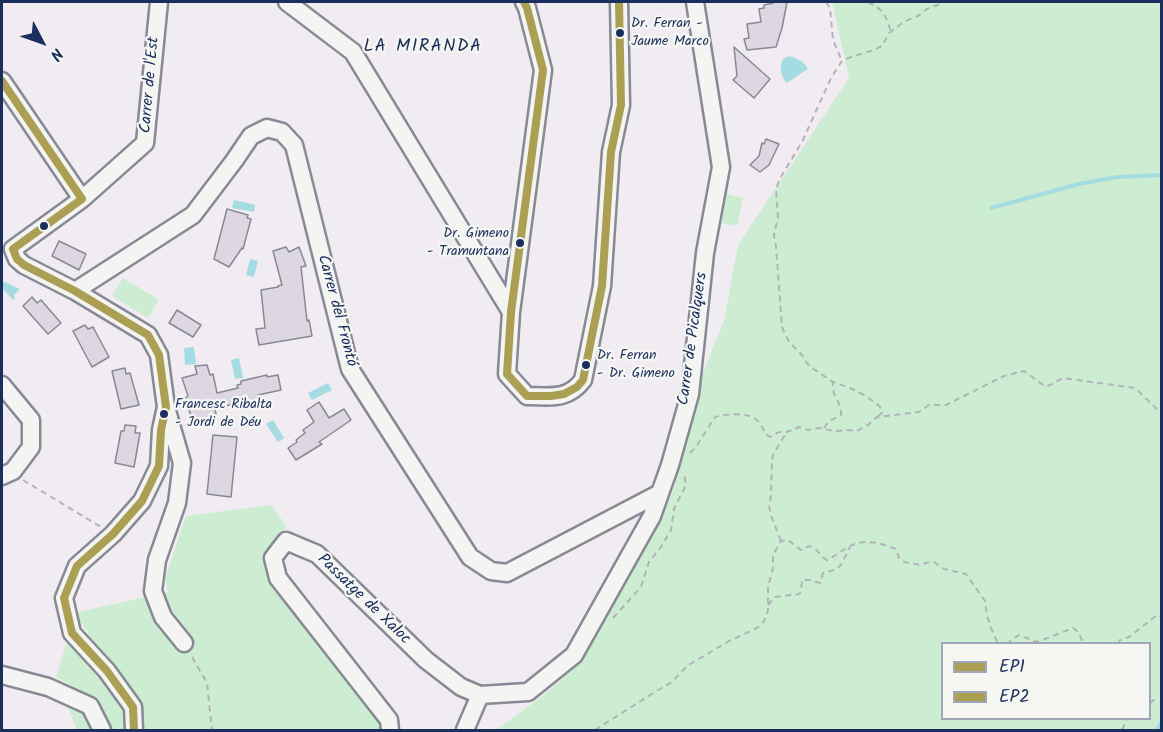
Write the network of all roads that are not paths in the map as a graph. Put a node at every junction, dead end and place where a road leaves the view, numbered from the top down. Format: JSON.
{"nodes":[{"id":1,"x":159,"y":2,"type":"edge"},
{"id":2,"x":287,"y":2,"type":"edge"},
{"id":3,"x":524,"y":2,"type":"edge"},
{"id":4,"x":619,"y":2,"type":"edge"},
{"id":5,"x":695,"y":2,"type":"edge"},
{"id":6,"x":2,"y":81,"type":"edge"},
{"id":7,"x":82,"y":199,"type":"junction"},
{"id":8,"x":75,"y":291,"type":"junction"},
{"id":9,"x":511,"y":312,"type":"junction"},
{"id":10,"x":2,"y":385,"type":"edge"},
{"id":11,"x":166,"y":407,"type":"junction"},
{"id":12,"x":6,"y":474,"type":"edge"},
{"id":13,"x":660,"y":493,"type":"junction"},
{"id":14,"x":184,"y":643,"type":"road end"},
{"id":15,"x":2,"y":675,"type":"edge"},
{"id":16,"x":480,"y":695,"type":"junction"},
{"id":17,"x":102,"y":730,"type":"edge"},
{"id":18,"x":134,"y":730,"type":"edge"},
{"id":19,"x":390,"y":730,"type":"edge"},
{"id":20,"x":465,"y":730,"type":"edge"}],
"edges":[{"from":1,"to":7,"type":"street","name":"Carrer de l'Est"},
{"from":2,"to":9,"type":"street"},
{"from":3,"to":9,"type":"street"},
{"from":4,"to":9,"type":"street"},
{"from":5,"to":13,"type":"street","name":"Carrer de Picalquers"},
{"from":6,"to":7,"type":"street"},
{"from":7,"to":8,"type":"street","name":"Carrer de l'Est"},
{"from":8,"to":11,"type":"street"},
{"from":8,"to":13,"type":"street","name":"Carrer del Frontó"},
{"from":10,"to":12,"type":"street"},
{"from":11,"to":14,"type":"street"},
{"from":11,"to":18,"type":"street"},
{"from":13,"to":16,"type":"street","name":"Carrer de Picalquers"},
{"from":15,"to":17,"type":"street"},
{"from":16,"to":19,"type":"street","name":"Passatge de Xaloc"},
{"from":16,"to":20,"type":"street"}]}
